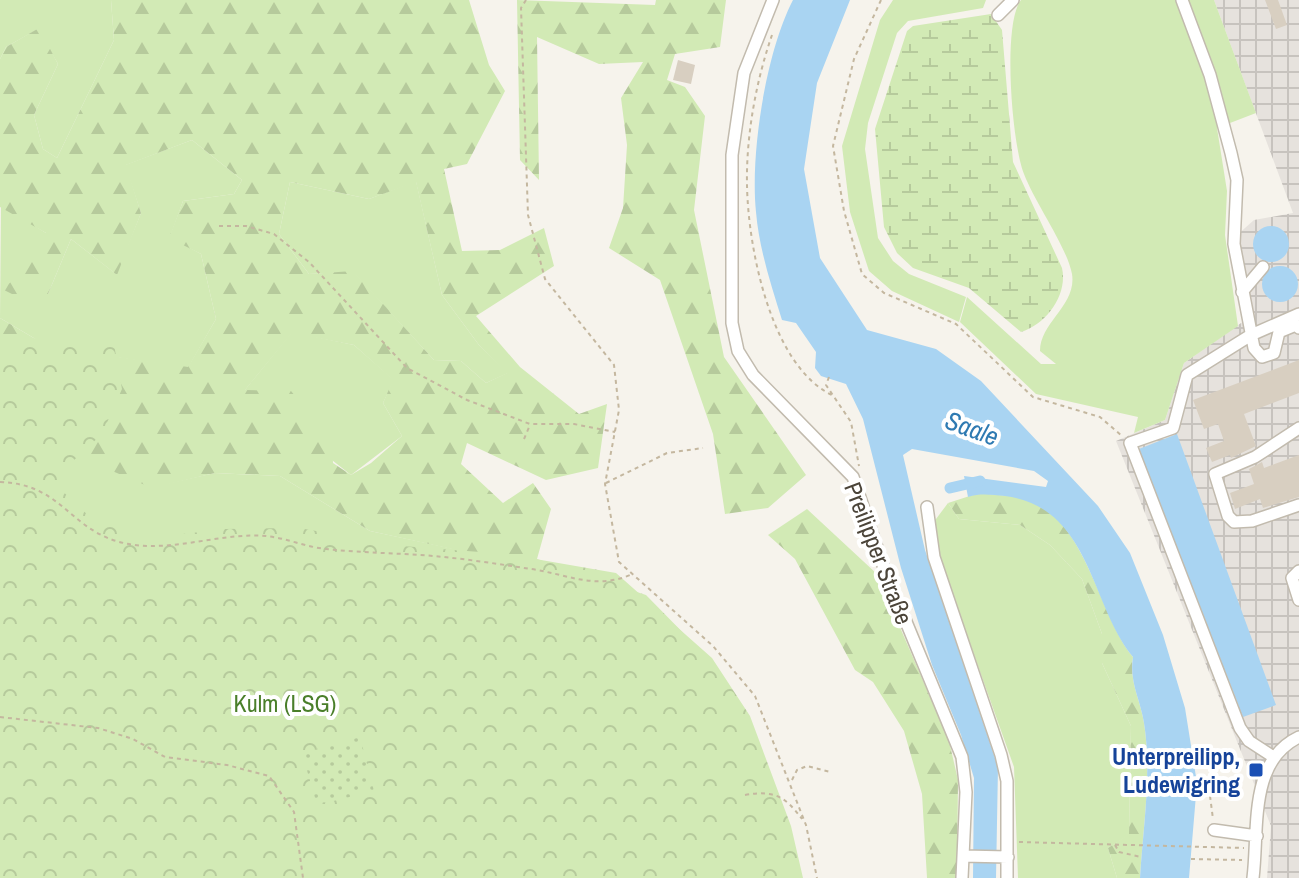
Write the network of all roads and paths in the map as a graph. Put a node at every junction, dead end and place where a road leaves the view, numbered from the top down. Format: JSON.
{"nodes":[{"id":1,"x":526,"y":0,"type":"edge"},
{"id":2,"x":773,"y":0,"type":"edge"},
{"id":3,"x":881,"y":0,"type":"edge"},
{"id":4,"x":1013,"y":0,"type":"edge"},
{"id":5,"x":1182,"y":0,"type":"edge"},
{"id":6,"x":998,"y":15,"type":"dead end"},
{"id":7,"x":776,"y":24,"type":"dead end"},
{"id":8,"x":219,"y":226,"type":"dead end"},
{"id":9,"x":1263,"y":267,"type":"dead end"},
{"id":10,"x":1242,"y":292,"type":"junction"},
{"id":11,"x":1299,"y":314,"type":"edge"},
{"id":12,"x":1299,"y":328,"type":"edge"},
{"id":13,"x":1251,"y":335,"type":"junction"},
{"id":14,"x":829,"y":377,"type":"dead end"},
{"id":15,"x":834,"y":396,"type":"junction"},
{"id":16,"x":530,"y":424,"type":"junction"},
{"id":17,"x":1299,"y":428,"type":"edge"},
{"id":18,"x":615,"y":432,"type":"junction"},
{"id":19,"x":524,"y":439,"type":"dead end"},
{"id":20,"x":1130,"y":443,"type":"junction"},
{"id":21,"x":703,"y":448,"type":"dead end"},
{"id":22,"x":853,"y":477,"type":"junction"},
{"id":23,"x":0,"y":482,"type":"edge"},
{"id":24,"x":605,"y":484,"type":"junction"},
{"id":25,"x":1299,"y":505,"type":"edge"},
{"id":26,"x":927,"y":507,"type":"dead end"},
{"id":27,"x":1299,"y":571,"type":"edge"},
{"id":28,"x":632,"y":575,"type":"junction"},
{"id":29,"x":1299,"y":600,"type":"edge"},
{"id":30,"x":0,"y":717,"type":"edge"},
{"id":31,"x":1299,"y":737,"type":"edge"},
{"id":32,"x":1272,"y":756,"type":"junction"},
{"id":33,"x":830,"y":772,"type":"dead end"},
{"id":34,"x":792,"y":785,"type":"junction"},
{"id":35,"x":745,"y":795,"type":"dead end"},
{"id":36,"x":1210,"y":796,"type":"dead end"},
{"id":37,"x":805,"y":823,"type":"junction"},
{"id":38,"x":1214,"y":830,"type":"joint"},
{"id":39,"x":1257,"y":836,"type":"junction"},
{"id":40,"x":1009,"y":842,"type":"junction"},
{"id":41,"x":1114,"y":844,"type":"junction"},
{"id":42,"x":1245,"y":848,"type":"dead end"},
{"id":43,"x":966,"y":856,"type":"junction"},
{"id":44,"x":1005,"y":857,"type":"junction"},
{"id":45,"x":1141,"y":857,"type":"dead end"},
{"id":46,"x":1191,"y":859,"type":"dead end"},
{"id":47,"x":1255,"y":861,"type":"junction"},
{"id":48,"x":303,"y":878,"type":"edge"},
{"id":49,"x":817,"y":878,"type":"edge"},
{"id":50,"x":962,"y":878,"type":"edge"},
{"id":51,"x":1007,"y":878,"type":"edge"},
{"id":52,"x":1253,"y":878,"type":"edge"}],
"edges":[{"from":1,"to":18,"type":"path"},
{"from":2,"to":22,"type":"street","name":"Preilipper Straße"},
{"from":3,"to":20,"type":"path"},
{"from":4,"to":6,"type":"street"},
{"from":5,"to":10,"type":"street"},
{"from":7,"to":15,"type":"path"},
{"from":8,"to":16,"type":"path"},
{"from":9,"to":10,"type":"street"},
{"from":10,"to":13,"type":"street"},
{"from":11,"to":13,"type":"street"},
{"from":12,"to":13,"type":"street"},
{"from":13,"to":20,"type":"street"},
{"from":14,"to":15,"type":"path"},
{"from":15,"to":22,"type":"path"},
{"from":16,"to":18,"type":"path"},
{"from":16,"to":19,"type":"path"},
{"from":17,"to":25,"type":"street"},
{"from":18,"to":24,"type":"path"},
{"from":20,"to":32,"type":"street"},
{"from":21,"to":24,"type":"path"},
{"from":22,"to":43,"type":"street","name":"Preilipper Straße"},
{"from":23,"to":28,"type":"path"},
{"from":24,"to":28,"type":"path"},
{"from":26,"to":40,"type":"street"},
{"from":27,"to":29,"type":"street"},
{"from":28,"to":34,"type":"path"},
{"from":30,"to":48,"type":"path"},
{"from":31,"to":32,"type":"street"},
{"from":32,"to":39,"type":"street"},
{"from":33,"to":34,"type":"path"},
{"from":34,"to":37,"type":"path"},
{"from":35,"to":37,"type":"path"},
{"from":36,"to":38,"type":"path"},
{"from":37,"to":49,"type":"path"},
{"from":38,"to":39,"type":"street"},
{"from":39,"to":47,"type":"street"},
{"from":40,"to":41,"type":"path"},
{"from":40,"to":44,"type":"street"},
{"from":41,"to":42,"type":"path"},
{"from":41,"to":45,"type":"path"},
{"from":43,"to":44,"type":"street"},
{"from":43,"to":50,"type":"street","name":"Preilipper Straße"},
{"from":44,"to":51,"type":"street"},
{"from":46,"to":47,"type":"path"},
{"from":47,"to":52,"type":"street"}]}
